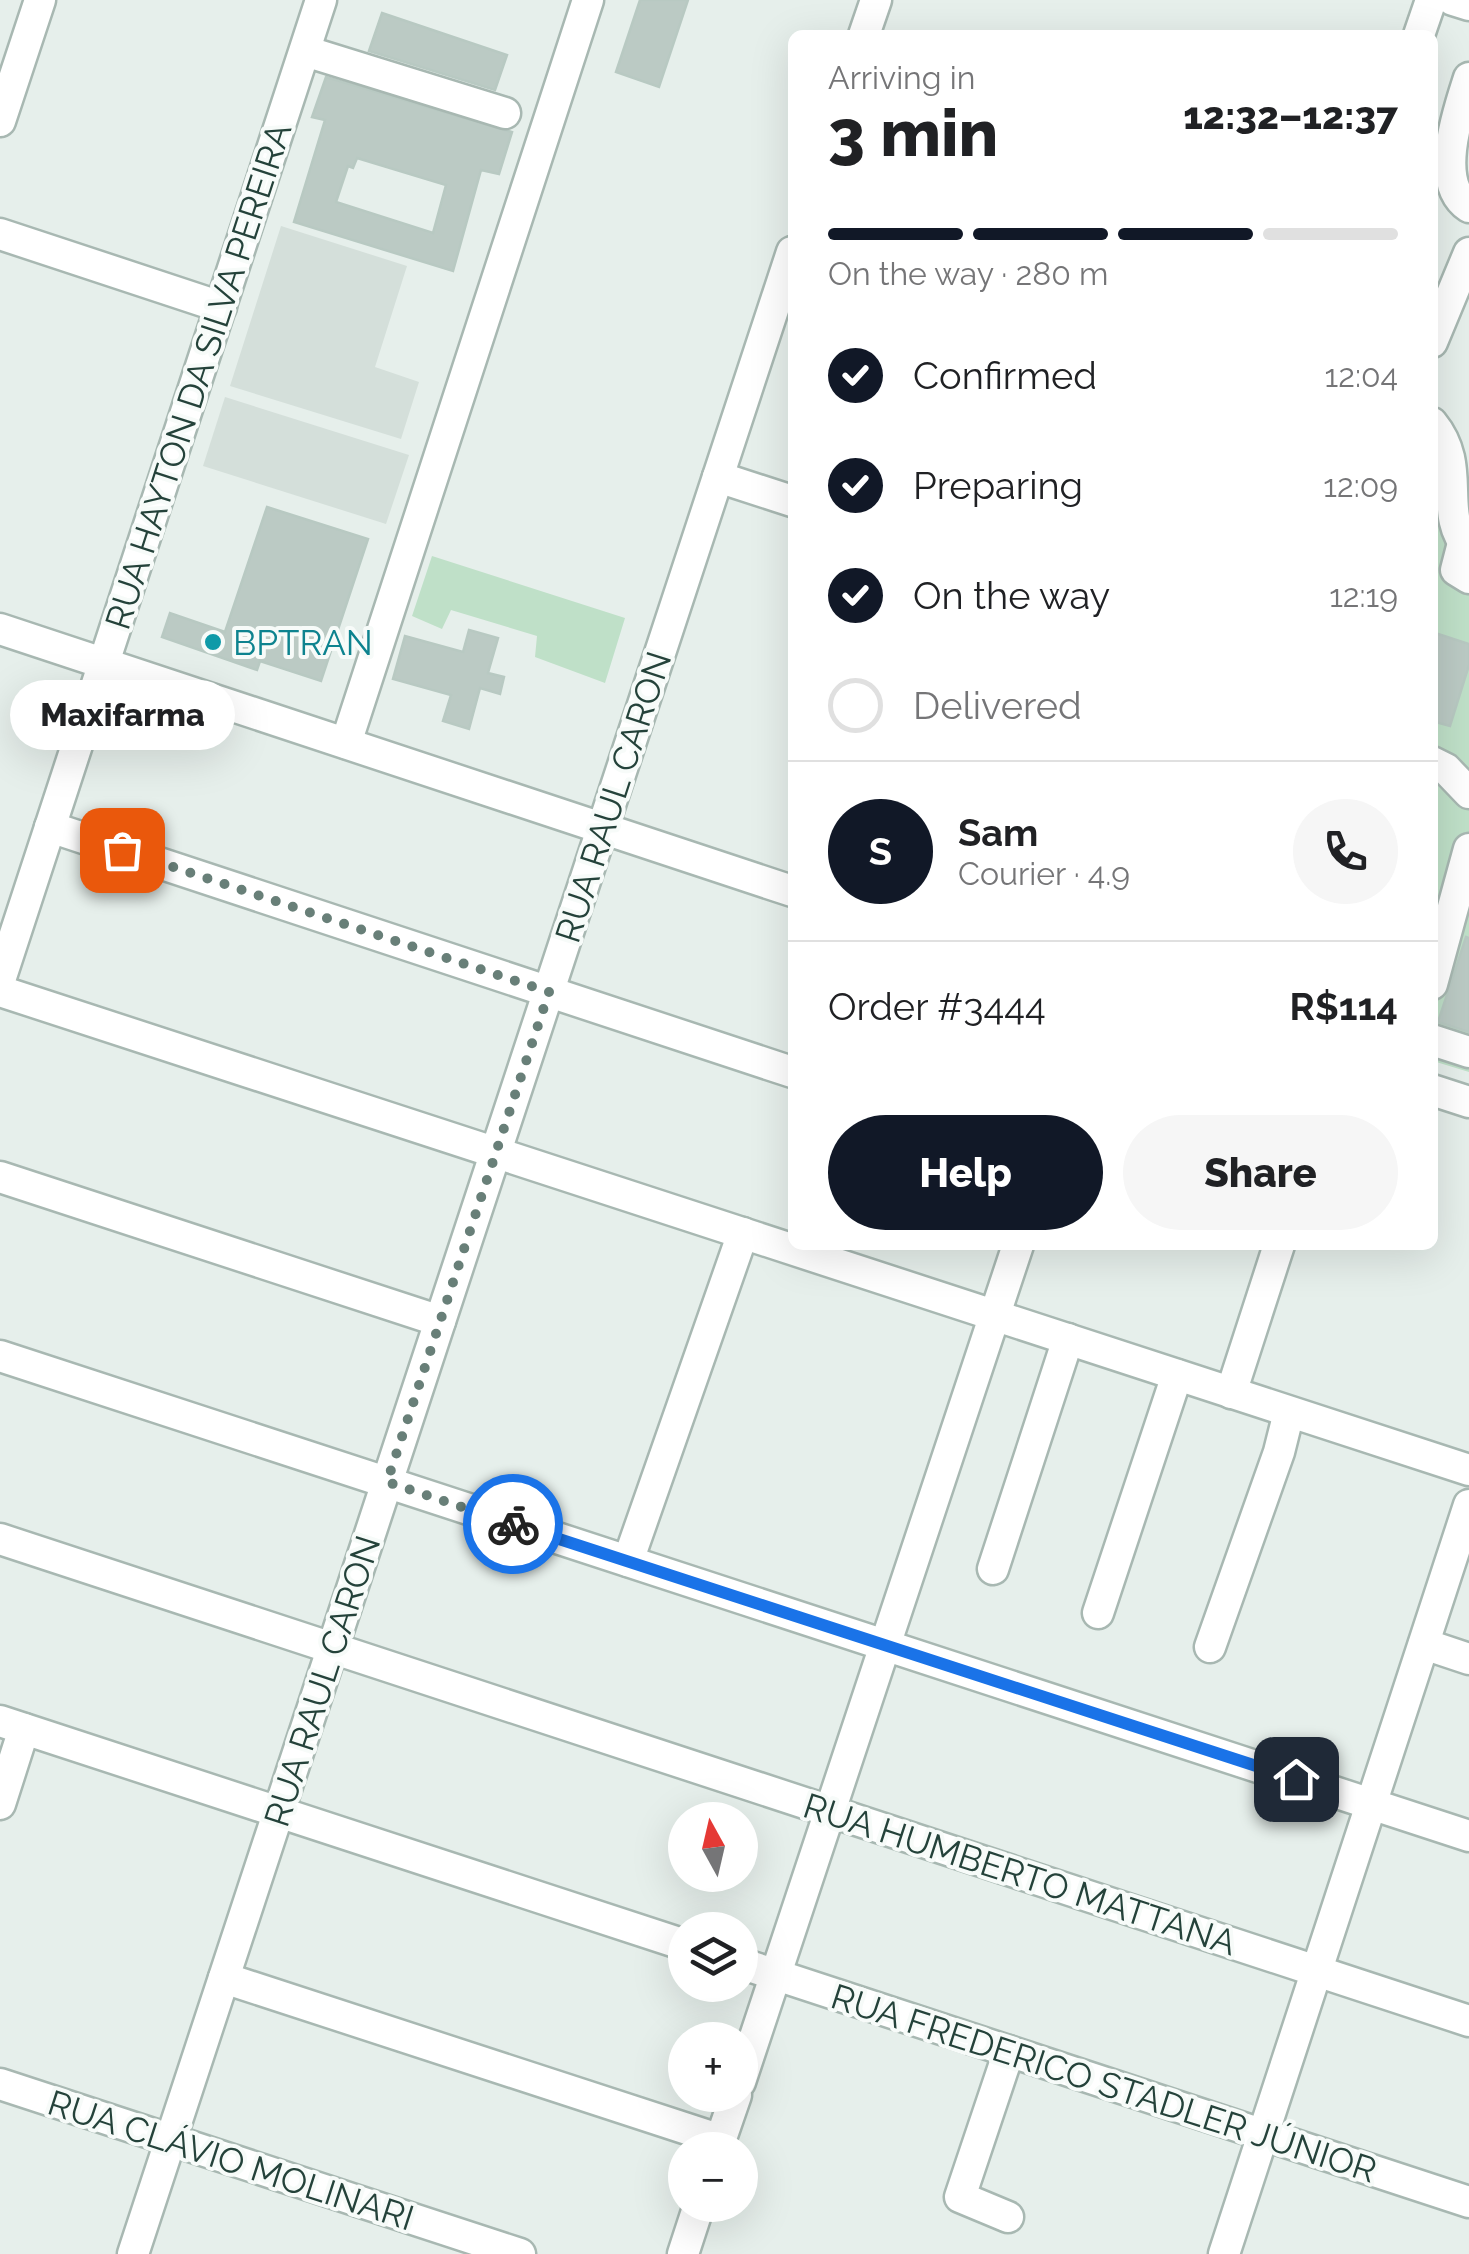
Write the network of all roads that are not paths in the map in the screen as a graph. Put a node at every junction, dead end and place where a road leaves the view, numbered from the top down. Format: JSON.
{"nodes":[{"id":1,"x":40,"y":0,"type":"edge"},
{"id":2,"x":321,"y":0,"type":"edge"},
{"id":3,"x":588,"y":0,"type":"edge"},
{"id":4,"x":876,"y":0,"type":"edge"},
{"id":5,"x":1430,"y":0,"type":"edge"},
{"id":6,"x":1453,"y":0,"type":"edge"},
{"id":7,"x":1469,"y":5,"type":"edge"},
{"id":8,"x":866,"y":30,"type":"edge"},
{"id":9,"x":1421,"y":30,"type":"edge"},
{"id":10,"x":305,"y":51,"type":"junction"},
{"id":11,"x":1469,"y":78,"type":"edge"},
{"id":12,"x":505,"y":113,"type":"dead end"},
{"id":13,"x":0,"y":121,"type":"edge"},
{"id":14,"x":1466,"y":232,"type":"edge"},
{"id":15,"x":0,"y":234,"type":"edge"},
{"id":16,"x":788,"y":264,"type":"edge"},
{"id":17,"x":221,"y":307,"type":"junction"},
{"id":18,"x":1438,"y":323,"type":"edge"},
{"id":19,"x":1438,"y":430,"type":"edge"},
{"id":20,"x":718,"y":477,"type":"junction"},
{"id":21,"x":788,"y":500,"type":"edge"},
{"id":22,"x":1458,"y":562,"type":"edge"},
{"id":23,"x":0,"y":629,"type":"edge"},
{"id":24,"x":104,"y":663,"type":"junction"},
{"id":25,"x":346,"y":743,"type":"junction"},
{"id":26,"x":1438,"y":765,"type":"edge"},
{"id":27,"x":1469,"y":793,"type":"edge"},
{"id":28,"x":50,"y":827,"type":"junction"},
{"id":29,"x":603,"y":828,"type":"junction"},
{"id":30,"x":1466,"y":869,"type":"edge"},
{"id":31,"x":788,"y":889,"type":"edge"},
{"id":32,"x":1438,"y":964,"type":"edge"},
{"id":33,"x":0,"y":980,"type":"edge"},
{"id":34,"x":0,"y":991,"type":"edge"},
{"id":35,"x":549,"y":992,"type":"junction"},
{"id":36,"x":1438,"y":1042,"type":"edge"},
{"id":37,"x":1469,"y":1052,"type":"edge"},
{"id":38,"x":788,"y":1071,"type":"edge"},
{"id":39,"x":1438,"y":1092,"type":"edge"},
{"id":40,"x":1469,"y":1102,"type":"edge"},
{"id":41,"x":496,"y":1153,"type":"junction"},
{"id":42,"x":0,"y":1176,"type":"edge"},
{"id":43,"x":743,"y":1233,"type":"junction"},
{"id":44,"x":788,"y":1248,"type":"edge"},
{"id":45,"x":794,"y":1250,"type":"edge"},
{"id":46,"x":1016,"y":1250,"type":"edge"},
{"id":47,"x":1277,"y":1250,"type":"edge"},
{"id":48,"x":994,"y":1316,"type":"junction"},
{"id":49,"x":440,"y":1321,"type":"junction"},
{"id":50,"x":1068,"y":1340,"type":"junction"},
{"id":51,"x":0,"y":1356,"type":"edge"},
{"id":52,"x":1176,"y":1375,"type":"junction"},
{"id":53,"x":1230,"y":1392,"type":"junction"},
{"id":54,"x":1289,"y":1412,"type":"junction"},
{"id":55,"x":1469,"y":1470,"type":"edge"},
{"id":56,"x":387,"y":1482,"type":"junction"},
{"id":57,"x":1469,"y":1506,"type":"edge"},
{"id":58,"x":0,"y":1539,"type":"edge"},
{"id":59,"x":628,"y":1561,"type":"junction"},
{"id":60,"x":992,"y":1569,"type":"dead end"},
{"id":61,"x":1098,"y":1613,"type":"dead end"},
{"id":62,"x":1424,"y":1644,"type":"junction"},
{"id":63,"x":885,"y":1645,"type":"junction"},
{"id":64,"x":1210,"y":1647,"type":"dead end"},
{"id":65,"x":333,"y":1648,"type":"junction"},
{"id":66,"x":1469,"y":1659,"type":"edge"},
{"id":67,"x":12,"y":1725,"type":"edge"},
{"id":68,"x":0,"y":1804,"type":"edge"},
{"id":69,"x":1372,"y":1804,"type":"junction"},
{"id":70,"x":830,"y":1811,"type":"junction"},
{"id":71,"x":279,"y":1812,"type":"junction"},
{"id":72,"x":1469,"y":1836,"type":"edge"},
{"id":73,"x":668,"y":1939,"type":"edge"},
{"id":74,"x":758,"y":1969,"type":"edge"},
{"id":75,"x":1316,"y":1971,"type":"junction"},
{"id":76,"x":776,"y":1975,"type":"junction"},
{"id":77,"x":224,"y":1978,"type":"junction"},
{"id":78,"x":1469,"y":2021,"type":"edge"},
{"id":79,"x":758,"y":2028,"type":"edge"},
{"id":80,"x":1009,"y":2052,"type":"junction"},
{"id":81,"x":0,"y":2084,"type":"edge"},
{"id":82,"x":680,"y":2132,"type":"edge"},
{"id":83,"x":1263,"y":2134,"type":"junction"},
{"id":84,"x":171,"y":2140,"type":"junction"},
{"id":85,"x":1469,"y":2202,"type":"edge"},
{"id":86,"x":1008,"y":2217,"type":"dead end"},
{"id":87,"x":693,"y":2222,"type":"edge"},
{"id":88,"x":133,"y":2254,"type":"edge"},
{"id":89,"x":520,"y":2254,"type":"edge"},
{"id":90,"x":683,"y":2254,"type":"edge"},
{"id":91,"x":1224,"y":2254,"type":"edge"}],
"edges":[{"from":1,"to":13,"type":"street"},
{"from":2,"to":10,"type":"street","name":"RUA HAYTON DA SILVA PEREIRA"},
{"from":3,"to":25,"type":"street"},
{"from":4,"to":8,"type":"street"},
{"from":5,"to":9,"type":"street"},
{"from":6,"to":7,"type":"street"},
{"from":10,"to":12,"type":"street"},
{"from":10,"to":17,"type":"street","name":"RUA HAYTON DA SILVA PEREIRA"},
{"from":11,"to":14,"type":"street"},
{"from":14,"to":18,"type":"street"},
{"from":15,"to":17,"type":"street"},
{"from":16,"to":20,"type":"street","name":"RUA RAUL CARON"},
{"from":17,"to":24,"type":"street","name":"RUA HAYTON DA SILVA PEREIRA"},
{"from":19,"to":22,"type":"street"},
{"from":20,"to":21,"type":"street"},
{"from":20,"to":29,"type":"street","name":"RUA RAUL CARON"},
{"from":23,"to":24,"type":"street"},
{"from":24,"to":25,"type":"street"},
{"from":24,"to":28,"type":"street","name":"RUA HAYTON DA SILVA PEREIRA"},
{"from":25,"to":29,"type":"street"},
{"from":26,"to":27,"type":"street"},
{"from":28,"to":33,"type":"street","name":"RUA HAYTON DA SILVA PEREIRA"},
{"from":28,"to":35,"type":"street"},
{"from":29,"to":31,"type":"street"},
{"from":29,"to":35,"type":"street","name":"RUA RAUL CARON"},
{"from":30,"to":32,"type":"street"},
{"from":34,"to":41,"type":"street"},
{"from":35,"to":38,"type":"street"},
{"from":35,"to":41,"type":"street","name":"RUA RAUL CARON"},
{"from":36,"to":37,"type":"street"},
{"from":39,"to":40,"type":"street"},
{"from":41,"to":43,"type":"street"},
{"from":41,"to":49,"type":"street","name":"RUA RAUL CARON"},
{"from":42,"to":49,"type":"street"},
{"from":43,"to":44,"type":"street"},
{"from":43,"to":59,"type":"street"},
{"from":45,"to":48,"type":"street"},
{"from":46,"to":48,"type":"street"},
{"from":47,"to":53,"type":"street"},
{"from":48,"to":50,"type":"street"},
{"from":48,"to":63,"type":"street"},
{"from":49,"to":56,"type":"street","name":"RUA RAUL CARON"},
{"from":50,"to":52,"type":"street"},
{"from":50,"to":60,"type":"street"},
{"from":51,"to":56,"type":"street"},
{"from":52,"to":53,"type":"street"},
{"from":52,"to":61,"type":"street"},
{"from":53,"to":54,"type":"street"},
{"from":54,"to":55,"type":"street"},
{"from":54,"to":64,"type":"street"},
{"from":56,"to":59,"type":"street"},
{"from":56,"to":65,"type":"street","name":"RUA RAUL CARON"},
{"from":57,"to":62,"type":"street"},
{"from":58,"to":65,"type":"street","name":"RUA HUMBERTO MATTANA"},
{"from":59,"to":63,"type":"street"},
{"from":62,"to":66,"type":"street"},
{"from":62,"to":69,"type":"street"},
{"from":63,"to":69,"type":"street"},
{"from":63,"to":70,"type":"street"},
{"from":65,"to":70,"type":"street","name":"RUA HUMBERTO MATTANA"},
{"from":65,"to":71,"type":"street","name":"RUA RAUL CARON"},
{"from":67,"to":68,"type":"street"},
{"from":67,"to":71,"type":"street"},
{"from":69,"to":72,"type":"street"},
{"from":69,"to":75,"type":"street"},
{"from":70,"to":75,"type":"street","name":"RUA HUMBERTO MATTANA"},
{"from":70,"to":76,"type":"street"},
{"from":71,"to":73,"type":"street"},
{"from":71,"to":77,"type":"street","name":"RUA RAUL CARON"},
{"from":74,"to":76,"type":"street","name":"RUA FREDERICO STADLER JÚNIOR"},
{"from":75,"to":78,"type":"street","name":"RUA HUMBERTO MATTANA"},
{"from":75,"to":83,"type":"street"},
{"from":76,"to":79,"type":"street"},
{"from":76,"to":80,"type":"street","name":"RUA FREDERICO STADLER JÚNIOR"},
{"from":77,"to":82,"type":"street"},
{"from":77,"to":84,"type":"street","name":"RUA RAUL CARON"},
{"from":80,"to":83,"type":"street","name":"RUA FREDERICO STADLER JÚNIOR"},
{"from":80,"to":86,"type":"street"},
{"from":81,"to":84,"type":"street","name":"RUA CLÁVIO MOLINARI"},
{"from":83,"to":85,"type":"street","name":"RUA FREDERICO STADLER JÚNIOR"},
{"from":83,"to":91,"type":"street"},
{"from":84,"to":88,"type":"street","name":"RUA RAUL CARON"},
{"from":84,"to":89,"type":"street","name":"RUA CLÁVIO MOLINARI"},
{"from":87,"to":90,"type":"street"}]}
